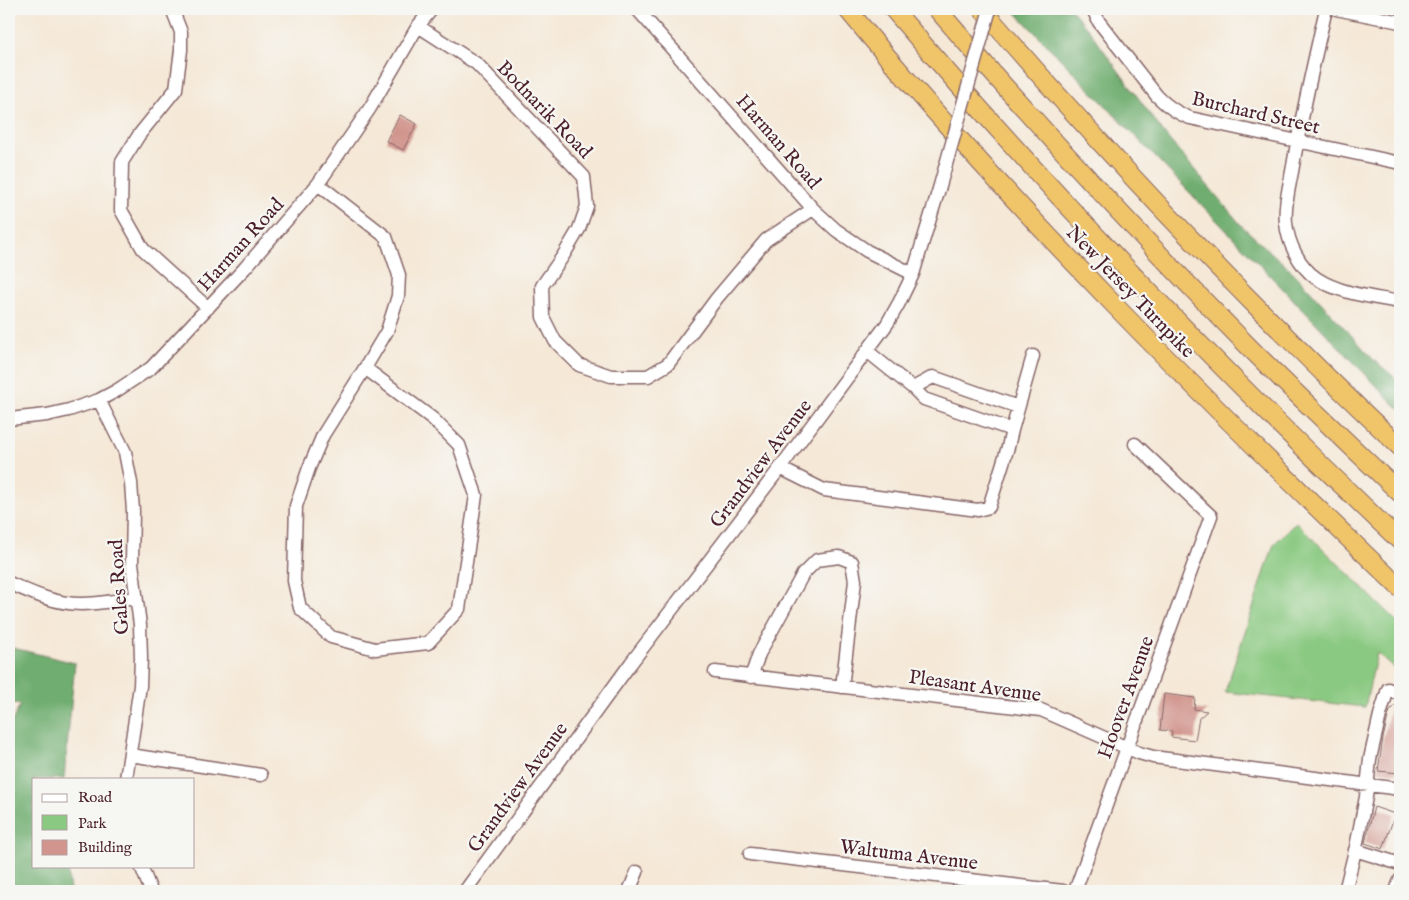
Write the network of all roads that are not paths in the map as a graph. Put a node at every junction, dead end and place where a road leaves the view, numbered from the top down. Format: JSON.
{"nodes":[{"id":1,"x":172,"y":9,"type":"edge"},
{"id":2,"x":432,"y":9,"type":"edge"},
{"id":3,"x":637,"y":9,"type":"edge"},
{"id":4,"x":847,"y":9,"type":"edge"},
{"id":5,"x":893,"y":9,"type":"edge"},
{"id":6,"x":937,"y":9,"type":"edge"},
{"id":7,"x":982,"y":9,"type":"edge"},
{"id":8,"x":990,"y":9,"type":"edge"},
{"id":9,"x":1093,"y":9,"type":"edge"},
{"id":10,"x":1326,"y":9,"type":"edge"},
{"id":11,"x":1336,"y":9,"type":"edge"},
{"id":12,"x":1400,"y":22,"type":"edge"},
{"id":13,"x":418,"y":26,"type":"junction"},
{"id":14,"x":1297,"y":141,"type":"junction"},
{"id":15,"x":1400,"y":163,"type":"edge"},
{"id":16,"x":318,"y":184,"type":"junction"},
{"id":17,"x":814,"y":209,"type":"junction"},
{"id":18,"x":913,"y":274,"type":"junction"},
{"id":19,"x":1400,"y":302,"type":"edge"},
{"id":20,"x":208,"y":308,"type":"junction"},
{"id":21,"x":867,"y":351,"type":"junction"},
{"id":22,"x":1033,"y":356,"type":"dead end"},
{"id":23,"x":365,"y":368,"type":"junction"},
{"id":24,"x":913,"y":388,"type":"junction"},
{"id":25,"x":99,"y":400,"type":"junction"},
{"id":26,"x":1018,"y":407,"type":"junction"},
{"id":27,"x":9,"y":419,"type":"edge"},
{"id":28,"x":1012,"y":430,"type":"junction"},
{"id":29,"x":1135,"y":444,"type":"dead end"},
{"id":30,"x":1400,"y":447,"type":"edge"},
{"id":31,"x":780,"y":468,"type":"junction"},
{"id":32,"x":1400,"y":493,"type":"edge"},
{"id":33,"x":1400,"y":541,"type":"edge"},
{"id":34,"x":9,"y":584,"type":"edge"},
{"id":35,"x":1400,"y":588,"type":"edge"},
{"id":36,"x":136,"y":598,"type":"junction"},
{"id":37,"x":716,"y":672,"type":"dead end"},
{"id":38,"x":751,"y":677,"type":"junction"},
{"id":39,"x":842,"y":687,"type":"junction"},
{"id":40,"x":1400,"y":694,"type":"edge"},
{"id":41,"x":1126,"y":748,"type":"junction"},
{"id":42,"x":130,"y":756,"type":"junction"},
{"id":43,"x":262,"y":775,"type":"dead end"},
{"id":44,"x":126,"y":778,"type":"edge"},
{"id":45,"x":1367,"y":784,"type":"junction"},
{"id":46,"x":1400,"y":789,"type":"edge"},
{"id":47,"x":1355,"y":850,"type":"junction"},
{"id":48,"x":750,"y":854,"type":"dead end"},
{"id":49,"x":1400,"y":864,"type":"edge"},
{"id":50,"x":142,"y":868,"type":"edge"},
{"id":51,"x":637,"y":872,"type":"dead end"},
{"id":52,"x":1400,"y":880,"type":"edge"},
{"id":53,"x":151,"y":891,"type":"edge"},
{"id":54,"x":465,"y":891,"type":"edge"},
{"id":55,"x":629,"y":891,"type":"edge"},
{"id":56,"x":1064,"y":891,"type":"edge"},
{"id":57,"x":1075,"y":891,"type":"edge"},
{"id":58,"x":1345,"y":891,"type":"edge"},
{"id":59,"x":1396,"y":891,"type":"edge"}],
"edges":[{"from":1,"to":20,"type":"street"},
{"from":2,"to":13,"type":"street","name":"Harman Road"},
{"from":3,"to":17,"type":"street","name":"Harman Road"},
{"from":4,"to":35,"type":"highway","name":"New Jersey Turnpike"},
{"from":5,"to":33,"type":"highway","name":"New Jersey Turnpike"},
{"from":6,"to":32,"type":"highway"},
{"from":7,"to":30,"type":"highway"},
{"from":8,"to":18,"type":"street","name":"Grandview Avenue","bridge":true},
{"from":9,"to":14,"type":"street","name":"Burchard Street"},
{"from":10,"to":14,"type":"street"},
{"from":11,"to":12,"type":"street"},
{"from":13,"to":16,"type":"street","name":"Harman Road"},
{"from":13,"to":17,"type":"street","name":"Bodnarik Road"},
{"from":14,"to":15,"type":"street","name":"Burchard Street"},
{"from":14,"to":19,"type":"street"},
{"from":16,"to":20,"type":"street","name":"Harman Road"},
{"from":16,"to":23,"type":"street"},
{"from":17,"to":18,"type":"street","name":"Harman Road"},
{"from":18,"to":21,"type":"street","name":"Grandview Avenue"},
{"from":20,"to":25,"type":"street","name":"Harman Road"},
{"from":21,"to":24,"type":"street"},
{"from":21,"to":31,"type":"street","name":"Grandview Avenue"},
{"from":22,"to":26,"type":"street"},
{"from":23,"to":23,"type":"street"},
{"from":24,"to":26,"type":"street"},
{"from":24,"to":28,"type":"street"},
{"from":25,"to":27,"type":"street","name":"Harman Road"},
{"from":25,"to":36,"type":"street","name":"Gales Road"},
{"from":26,"to":28,"type":"street"},
{"from":28,"to":31,"type":"street"},
{"from":29,"to":41,"type":"street","name":"Hoover Avenue"},
{"from":31,"to":54,"type":"street","name":"Grandview Avenue"},
{"from":34,"to":36,"type":"street"},
{"from":36,"to":42,"type":"street","name":"Gales Road"},
{"from":37,"to":38,"type":"street","name":"Pleasant Avenue"},
{"from":38,"to":39,"type":"street","name":"Pleasant Avenue"},
{"from":38,"to":39,"type":"street"},
{"from":39,"to":41,"type":"street","name":"Pleasant Avenue"},
{"from":40,"to":45,"type":"street"},
{"from":41,"to":45,"type":"street","name":"Pleasant Avenue"},
{"from":41,"to":57,"type":"street","name":"Hoover Avenue"},
{"from":42,"to":43,"type":"street"},
{"from":42,"to":44,"type":"street","name":"Gales Road"},
{"from":45,"to":46,"type":"street","name":"Pleasant Avenue"},
{"from":45,"to":47,"type":"street"},
{"from":47,"to":49,"type":"street"},
{"from":47,"to":58,"type":"street"},
{"from":48,"to":56,"type":"street","name":"Waltuma Avenue"},
{"from":50,"to":53,"type":"street"},
{"from":51,"to":55,"type":"street"},
{"from":52,"to":59,"type":"street"}]}
